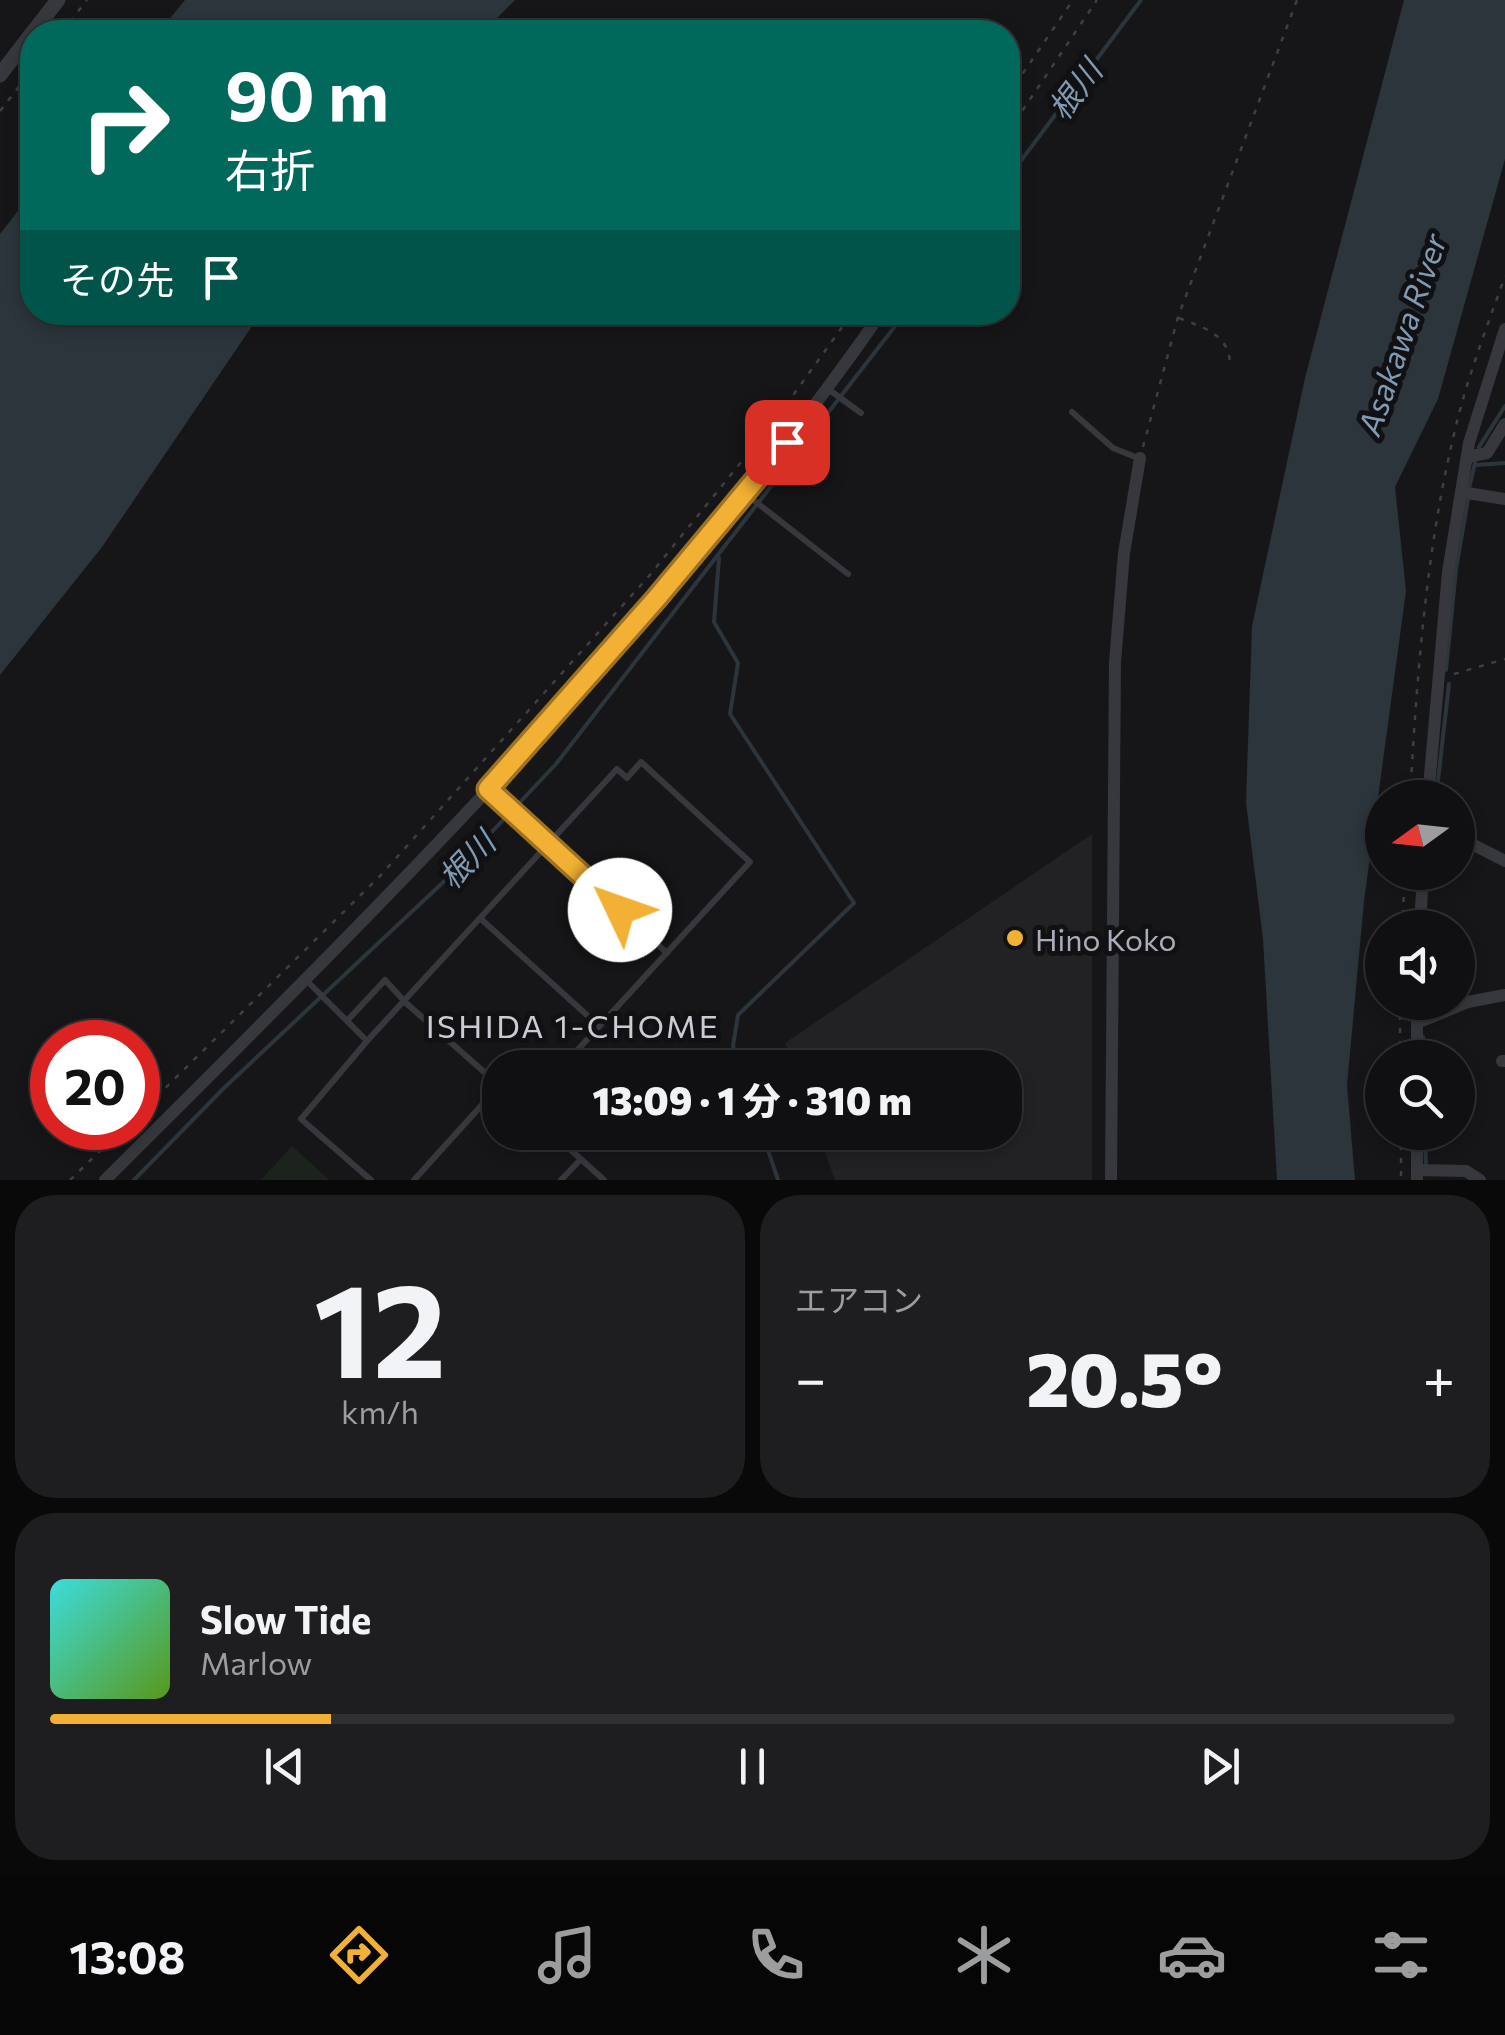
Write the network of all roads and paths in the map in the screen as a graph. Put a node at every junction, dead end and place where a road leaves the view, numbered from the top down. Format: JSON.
{"nodes":[{"id":1,"x":58,"y":0,"type":"edge"},
{"id":2,"x":1074,"y":0,"type":"edge"},
{"id":3,"x":1097,"y":0,"type":"edge"},
{"id":4,"x":1297,"y":0,"type":"edge"},
{"id":5,"x":43,"y":20,"type":"edge"},
{"id":6,"x":20,"y":50,"type":"edge"},
{"id":7,"x":0,"y":75,"type":"edge"},
{"id":8,"x":1020,"y":78,"type":"edge"},
{"id":9,"x":20,"y":86,"type":"edge"},
{"id":10,"x":0,"y":112,"type":"edge"},
{"id":11,"x":1020,"y":114,"type":"edge"},
{"id":12,"x":1178,"y":317,"type":"junction"},
{"id":13,"x":844,"y":325,"type":"edge"},
{"id":14,"x":874,"y":325,"type":"edge"},
{"id":15,"x":1505,"y":329,"type":"edge"},
{"id":16,"x":1230,"y":364,"type":"dead end"},
{"id":17,"x":832,"y":391,"type":"junction"},
{"id":18,"x":1072,"y":412,"type":"dead end"},
{"id":19,"x":862,"y":413,"type":"dead end"},
{"id":20,"x":1505,"y":424,"type":"edge"},
{"id":21,"x":1467,"y":457,"type":"junction"},
{"id":22,"x":1140,"y":458,"type":"junction"},
{"id":23,"x":1461,"y":492,"type":"junction"},
{"id":24,"x":750,"y":498,"type":"junction"},
{"id":25,"x":1505,"y":500,"type":"edge"},
{"id":26,"x":848,"y":574,"type":"dead end"},
{"id":27,"x":1505,"y":659,"type":"edge"},
{"id":28,"x":1438,"y":678,"type":"junction"},
{"id":29,"x":1430,"y":780,"type":"edge"},
{"id":30,"x":488,"y":789,"type":"junction"},
{"id":31,"x":549,"y":845,"type":"junction"},
{"id":32,"x":1475,"y":846,"type":"edge"},
{"id":33,"x":1505,"y":861,"type":"edge"},
{"id":34,"x":482,"y":919,"type":"junction"},
{"id":35,"x":667,"y":953,"type":"junction"},
{"id":36,"x":310,"y":984,"type":"junction"},
{"id":37,"x":1505,"y":995,"type":"edge"},
{"id":38,"x":406,"y":1002,"type":"junction"},
{"id":39,"x":1417,"y":1020,"type":"edge"},
{"id":40,"x":347,"y":1021,"type":"junction"},
{"id":41,"x":1417,"y":1024,"type":"junction"},
{"id":42,"x":600,"y":1026,"type":"junction"},
{"id":43,"x":1417,"y":1040,"type":"edge"},
{"id":44,"x":367,"y":1041,"type":"junction"},
{"id":45,"x":578,"y":1050,"type":"edge"},
{"id":46,"x":482,"y":1070,"type":"edge"},
{"id":47,"x":160,"y":1092,"type":"edge"},
{"id":48,"x":482,"y":1106,"type":"edge"},
{"id":49,"x":101,"y":1150,"type":"edge"},
{"id":50,"x":571,"y":1150,"type":"edge"},
{"id":51,"x":1401,"y":1150,"type":"edge"},
{"id":52,"x":1417,"y":1150,"type":"edge"},
{"id":53,"x":581,"y":1159,"type":"junction"},
{"id":54,"x":1418,"y":1175,"type":"edge"},
{"id":55,"x":70,"y":1180,"type":"edge"},
{"id":56,"x":105,"y":1180,"type":"edge"},
{"id":57,"x":371,"y":1180,"type":"edge"},
{"id":58,"x":414,"y":1180,"type":"edge"},
{"id":59,"x":561,"y":1180,"type":"edge"},
{"id":60,"x":604,"y":1180,"type":"edge"},
{"id":61,"x":1111,"y":1180,"type":"edge"},
{"id":62,"x":1401,"y":1180,"type":"edge"},
{"id":63,"x":1480,"y":1180,"type":"edge"}],
"edges":[{"from":1,"to":5,"type":"street"},
{"from":2,"to":8,"type":"path"},
{"from":3,"to":11,"type":"path"},
{"from":4,"to":12,"type":"path"},
{"from":6,"to":7,"type":"street"},
{"from":9,"to":10,"type":"path"},
{"from":12,"to":16,"type":"path"},
{"from":12,"to":22,"type":"path"},
{"from":13,"to":47,"type":"path"},
{"from":14,"to":17,"type":"street"},
{"from":15,"to":21,"type":"street"},
{"from":17,"to":19,"type":"lane"},
{"from":17,"to":24,"type":"street"},
{"from":18,"to":22,"type":"lane"},
{"from":20,"to":21,"type":"street"},
{"from":21,"to":23,"type":"street"},
{"from":22,"to":61,"type":"street"},
{"from":23,"to":25,"type":"street"},
{"from":23,"to":28,"type":"street"},
{"from":24,"to":26,"type":"lane"},
{"from":24,"to":30,"type":"street"},
{"from":27,"to":28,"type":"path"},
{"from":28,"to":29,"type":"street"},
{"from":30,"to":31,"type":"lane"},
{"from":30,"to":36,"type":"street"},
{"from":31,"to":34,"type":"lane"},
{"from":31,"to":35,"type":"lane"},
{"from":31,"to":35,"type":"lane"},
{"from":32,"to":33,"type":"street"},
{"from":34,"to":38,"type":"lane"},
{"from":34,"to":42,"type":"lane"},
{"from":35,"to":42,"type":"lane"},
{"from":36,"to":40,"type":"lane"},
{"from":36,"to":56,"type":"street"},
{"from":37,"to":41,"type":"street"},
{"from":38,"to":40,"type":"lane"},
{"from":38,"to":44,"type":"lane"},
{"from":38,"to":46,"type":"lane"},
{"from":39,"to":41,"type":"street"},
{"from":40,"to":44,"type":"lane"},
{"from":41,"to":43,"type":"street"},
{"from":42,"to":45,"type":"lane"},
{"from":44,"to":57,"type":"lane"},
{"from":48,"to":58,"type":"lane"},
{"from":49,"to":55,"type":"path"},
{"from":50,"to":53,"type":"lane"},
{"from":51,"to":62,"type":"path"},
{"from":52,"to":54,"type":"street"},
{"from":53,"to":59,"type":"lane"},
{"from":53,"to":60,"type":"lane"},
{"from":54,"to":63,"type":"street"}]}
